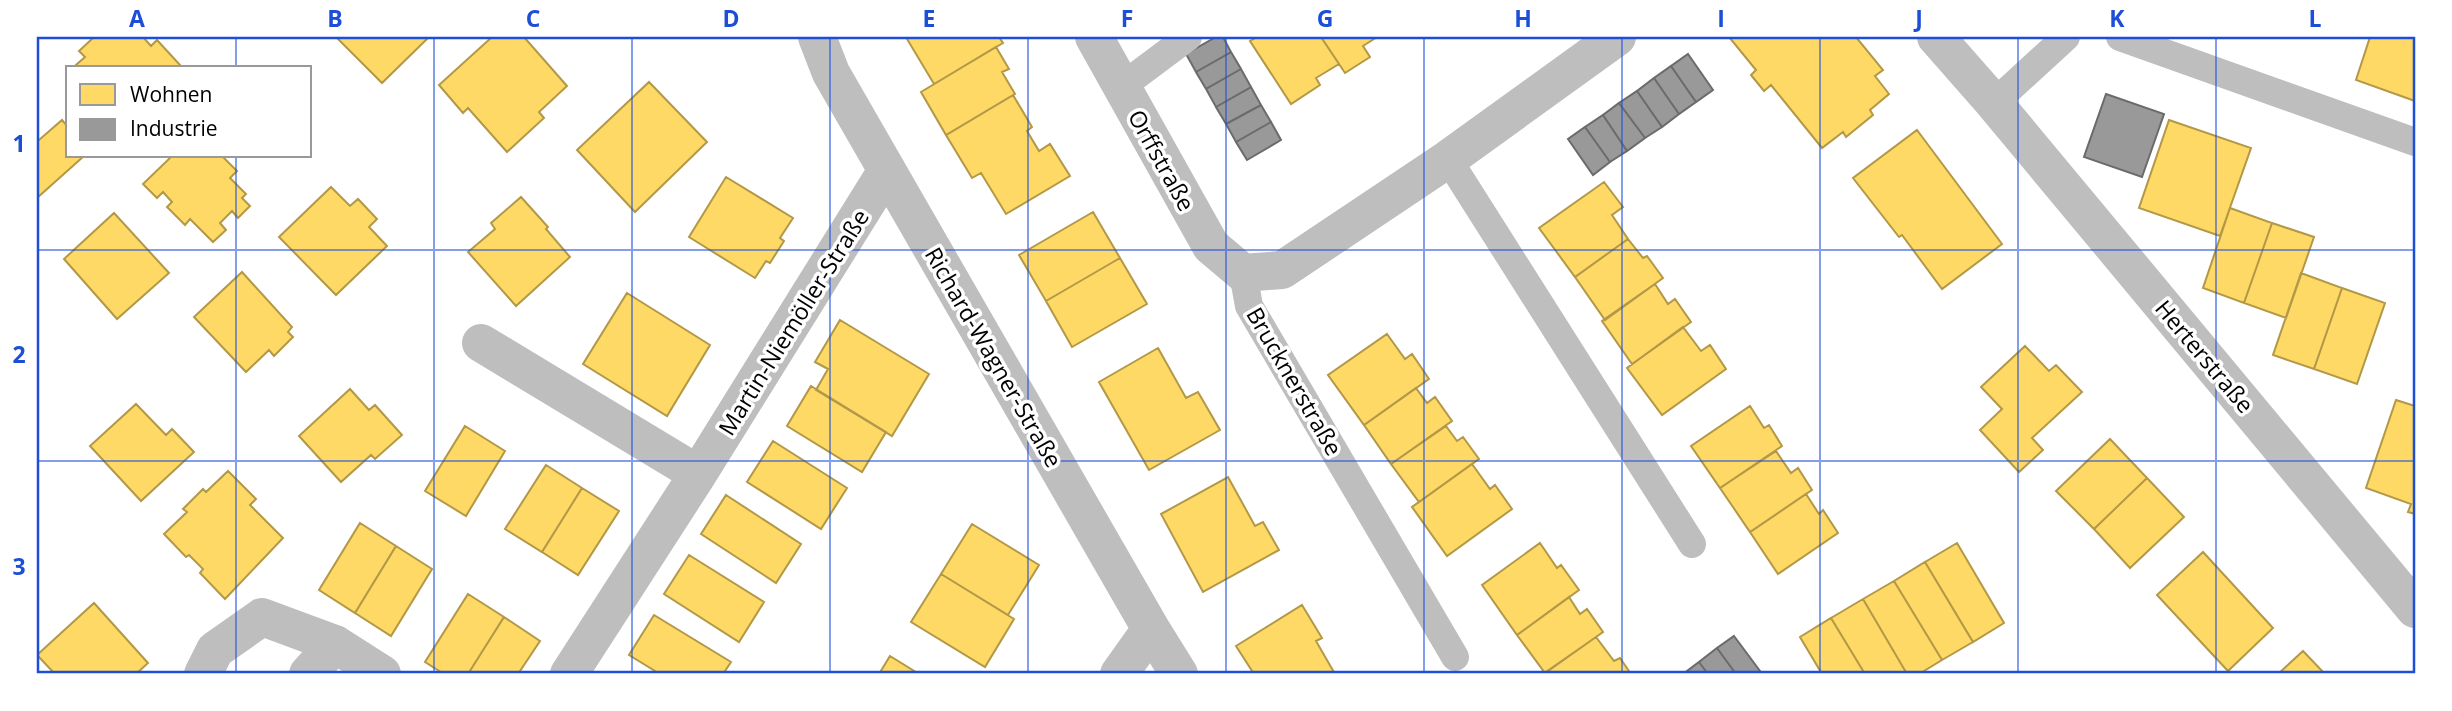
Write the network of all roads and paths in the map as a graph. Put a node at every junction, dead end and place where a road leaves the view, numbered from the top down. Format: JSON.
{"nodes":[{"id":1,"x":817,"y":37,"type":"edge"},
{"id":2,"x":1094,"y":37,"type":"edge"},
{"id":3,"x":1188,"y":37,"type":"edge"},
{"id":4,"x":1617,"y":37,"type":"edge"},
{"id":5,"x":1936,"y":37,"type":"edge"},
{"id":6,"x":2066,"y":37,"type":"edge"},
{"id":7,"x":2120,"y":37,"type":"edge"},
{"id":8,"x":1121,"y":87,"type":"junction"},
{"id":9,"x":1994,"y":103,"type":"junction"},
{"id":10,"x":2415,"y":142,"type":"edge"},
{"id":11,"x":1448,"y":159,"type":"junction"},
{"id":12,"x":887,"y":170,"type":"junction"},
{"id":13,"x":1243,"y":273,"type":"junction"},
{"id":14,"x":481,"y":343,"type":"dead end"},
{"id":15,"x":698,"y":474,"type":"junction"},
{"id":16,"x":1692,"y":544,"type":"dead end"},
{"id":17,"x":2415,"y":609,"type":"edge"},
{"id":18,"x":1151,"y":629,"type":"junction"},
{"id":19,"x":334,"y":644,"type":"junction"},
{"id":20,"x":1455,"y":657,"type":"dead end"},
{"id":21,"x":203,"y":674,"type":"edge"},
{"id":22,"x":308,"y":674,"type":"edge"},
{"id":23,"x":382,"y":674,"type":"edge"},
{"id":24,"x":569,"y":674,"type":"edge"},
{"id":25,"x":1119,"y":674,"type":"edge"},
{"id":26,"x":1179,"y":674,"type":"edge"}],
"edges":[{"from":1,"to":12,"type":"street","name":"Richard-Wagner-Straße"},
{"from":2,"to":8,"type":"street","name":"Orffstraße"},
{"from":3,"to":8,"type":"lane"},
{"from":4,"to":11,"type":"street","name":"Brucknerstraße"},
{"from":5,"to":9,"type":"street","name":"Herterstraße"},
{"from":6,"to":9,"type":"lane"},
{"from":7,"to":10,"type":"lane"},
{"from":8,"to":13,"type":"street","name":"Orffstraße"},
{"from":9,"to":17,"type":"street","name":"Herterstraße"},
{"from":11,"to":13,"type":"street","name":"Brucknerstraße"},
{"from":11,"to":16,"type":"lane"},
{"from":12,"to":15,"type":"street","name":"Martin-Niemöller-Straße"},
{"from":12,"to":18,"type":"street","name":"Richard-Wagner-Straße"},
{"from":13,"to":20,"type":"lane","name":"Brucknerstraße"},
{"from":14,"to":15,"type":"street"},
{"from":15,"to":24,"type":"street","name":"Martin-Niemöller-Straße"},
{"from":18,"to":25,"type":"street"},
{"from":18,"to":26,"type":"street","name":"Richard-Wagner-Straße"},
{"from":19,"to":21,"type":"street"},
{"from":19,"to":22,"type":"street"},
{"from":19,"to":23,"type":"street"}]}
